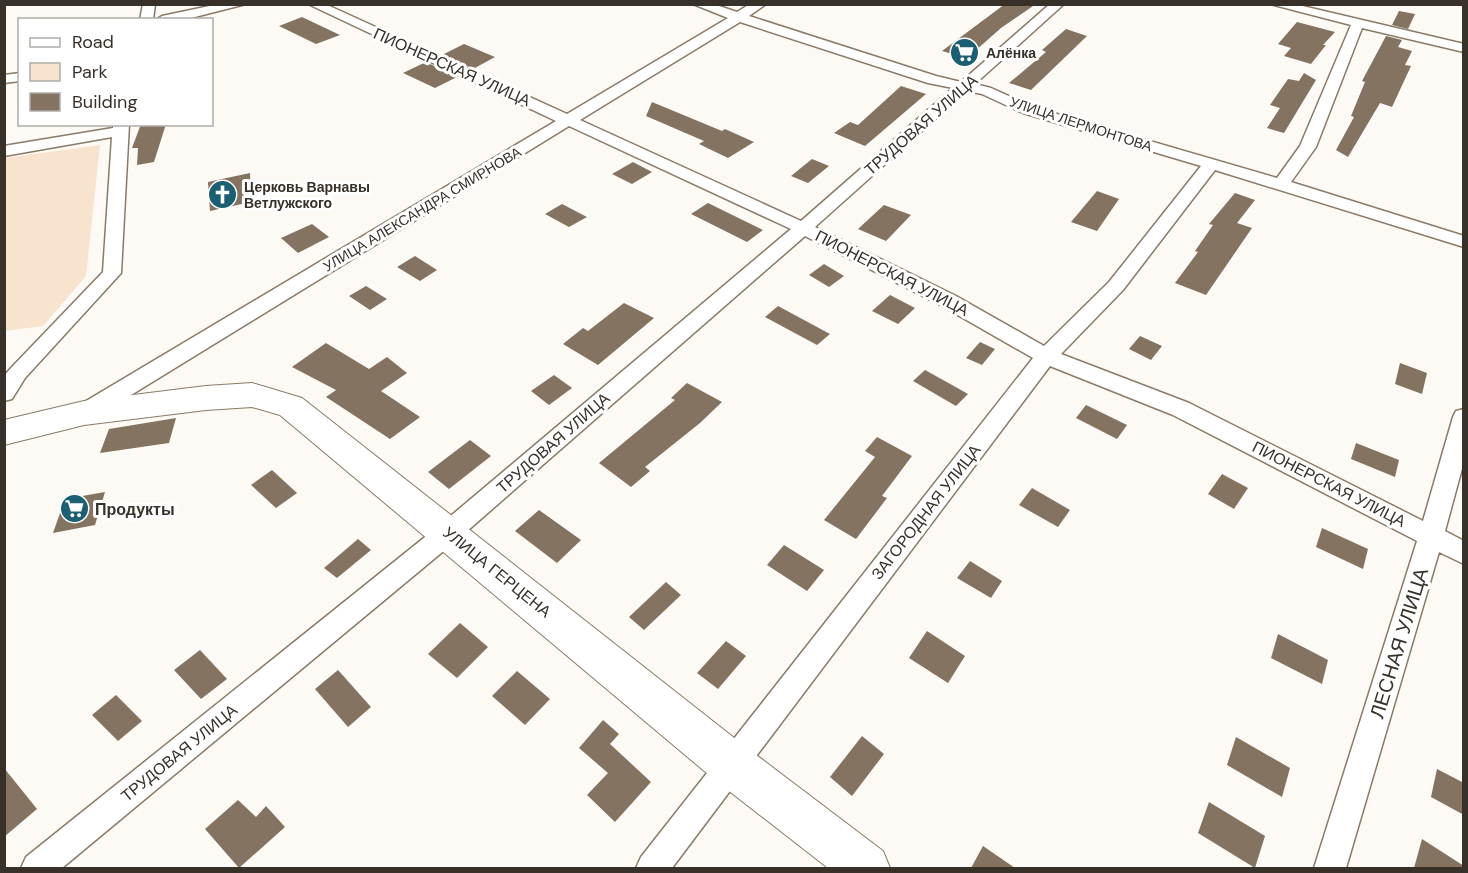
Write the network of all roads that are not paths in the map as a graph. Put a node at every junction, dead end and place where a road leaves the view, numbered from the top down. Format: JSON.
{"nodes":[{"id":1,"x":240,"y":4,"type":"edge"},
{"id":2,"x":314,"y":4,"type":"edge"},
{"id":3,"x":699,"y":4,"type":"edge"},
{"id":4,"x":760,"y":4,"type":"edge"},
{"id":5,"x":1058,"y":4,"type":"edge"},
{"id":6,"x":1276,"y":4,"type":"edge"},
{"id":7,"x":739,"y":17,"type":"junction"},
{"id":8,"x":172,"y":18,"type":"edge"},
{"id":9,"x":1358,"y":23,"type":"junction"},
{"id":10,"x":1464,"y":48,"type":"edge"},
{"id":11,"x":967,"y":86,"type":"junction"},
{"id":12,"x":570,"y":120,"type":"junction"},
{"id":13,"x":121,"y":128,"type":"edge"},
{"id":14,"x":4,"y":151,"type":"edge"},
{"id":15,"x":1210,"y":165,"type":"junction"},
{"id":16,"x":1281,"y":184,"type":"junction"},
{"id":17,"x":803,"y":228,"type":"junction"},
{"id":18,"x":1464,"y":242,"type":"edge"},
{"id":19,"x":1046,"y":356,"type":"junction"},
{"id":20,"x":4,"y":393,"type":"edge"},
{"id":21,"x":84,"y":413,"type":"junction"},
{"id":22,"x":1464,"y":417,"type":"edge"},
{"id":23,"x":4,"y":433,"type":"edge"},
{"id":24,"x":449,"y":532,"type":"junction"},
{"id":25,"x":1431,"y":537,"type":"junction"},
{"id":26,"x":1464,"y":552,"type":"edge"},
{"id":27,"x":731,"y":764,"type":"junction"},
{"id":28,"x":37,"y":868,"type":"edge"},
{"id":29,"x":652,"y":868,"type":"edge"},
{"id":30,"x":866,"y":868,"type":"edge"},
{"id":31,"x":1330,"y":868,"type":"edge"}],
"edges":[{"from":1,"to":8,"type":"street"},
{"from":2,"to":12,"type":"street","name":"ПИОНЕРСКАЯ УЛИЦА"},
{"from":3,"to":7,"type":"street","name":"УЛИЦА ЛЕРМОНТОВА"},
{"from":4,"to":7,"type":"street","name":"УЛИЦА АЛЕКСАНДРА СМИРНОВА"},
{"from":5,"to":11,"type":"street","name":"ТРУДОВАЯ УЛИЦА"},
{"from":6,"to":9,"type":"street"},
{"from":7,"to":11,"type":"street","name":"УЛИЦА ЛЕРМОНТОВА"},
{"from":7,"to":12,"type":"street","name":"УЛИЦА АЛЕКСАНДРА СМИРНОВА"},
{"from":9,"to":10,"type":"street"},
{"from":9,"to":16,"type":"street"},
{"from":11,"to":15,"type":"street","name":"УЛИЦА ЛЕРМОНТОВА"},
{"from":11,"to":17,"type":"street","name":"ТРУДОВАЯ УЛИЦА"},
{"from":12,"to":17,"type":"street","name":"ПИОНЕРСКАЯ УЛИЦА"},
{"from":12,"to":21,"type":"street","name":"УЛИЦА АЛЕКСАНДРА СМИРНОВА"},
{"from":13,"to":14,"type":"street"},
{"from":13,"to":20,"type":"street"},
{"from":15,"to":16,"type":"street","name":"УЛИЦА ЛЕРМОНТОВА"},
{"from":15,"to":19,"type":"street","name":"ЗАГОРОДНАЯ УЛИЦА"},
{"from":16,"to":18,"type":"street","name":"УЛИЦА ЛЕРМОНТОВА"},
{"from":17,"to":19,"type":"street","name":"ПИОНЕРСКАЯ УЛИЦА"},
{"from":17,"to":24,"type":"street","name":"ТРУДОВАЯ УЛИЦА"},
{"from":19,"to":25,"type":"street","name":"ПИОНЕРСКАЯ УЛИЦА"},
{"from":19,"to":27,"type":"street","name":"ЗАГОРОДНАЯ УЛИЦА"},
{"from":21,"to":23,"type":"street","name":"УЛИЦА ГЕРЦЕНА"},
{"from":21,"to":24,"type":"street","name":"УЛИЦА ГЕРЦЕНА"},
{"from":22,"to":25,"type":"street","name":"ЛЕСНАЯ УЛИЦА"},
{"from":24,"to":27,"type":"street","name":"УЛИЦА ГЕРЦЕНА"},
{"from":24,"to":28,"type":"street","name":"ТРУДОВАЯ УЛИЦА"},
{"from":25,"to":26,"type":"street","name":"ПИОНЕРСКАЯ УЛИЦА"},
{"from":25,"to":31,"type":"street","name":"ЛЕСНАЯ УЛИЦА"},
{"from":27,"to":29,"type":"street","name":"ЗАГОРОДНАЯ УЛИЦА"},
{"from":27,"to":30,"type":"street","name":"УЛИЦА ГЕРЦЕНА"}]}
